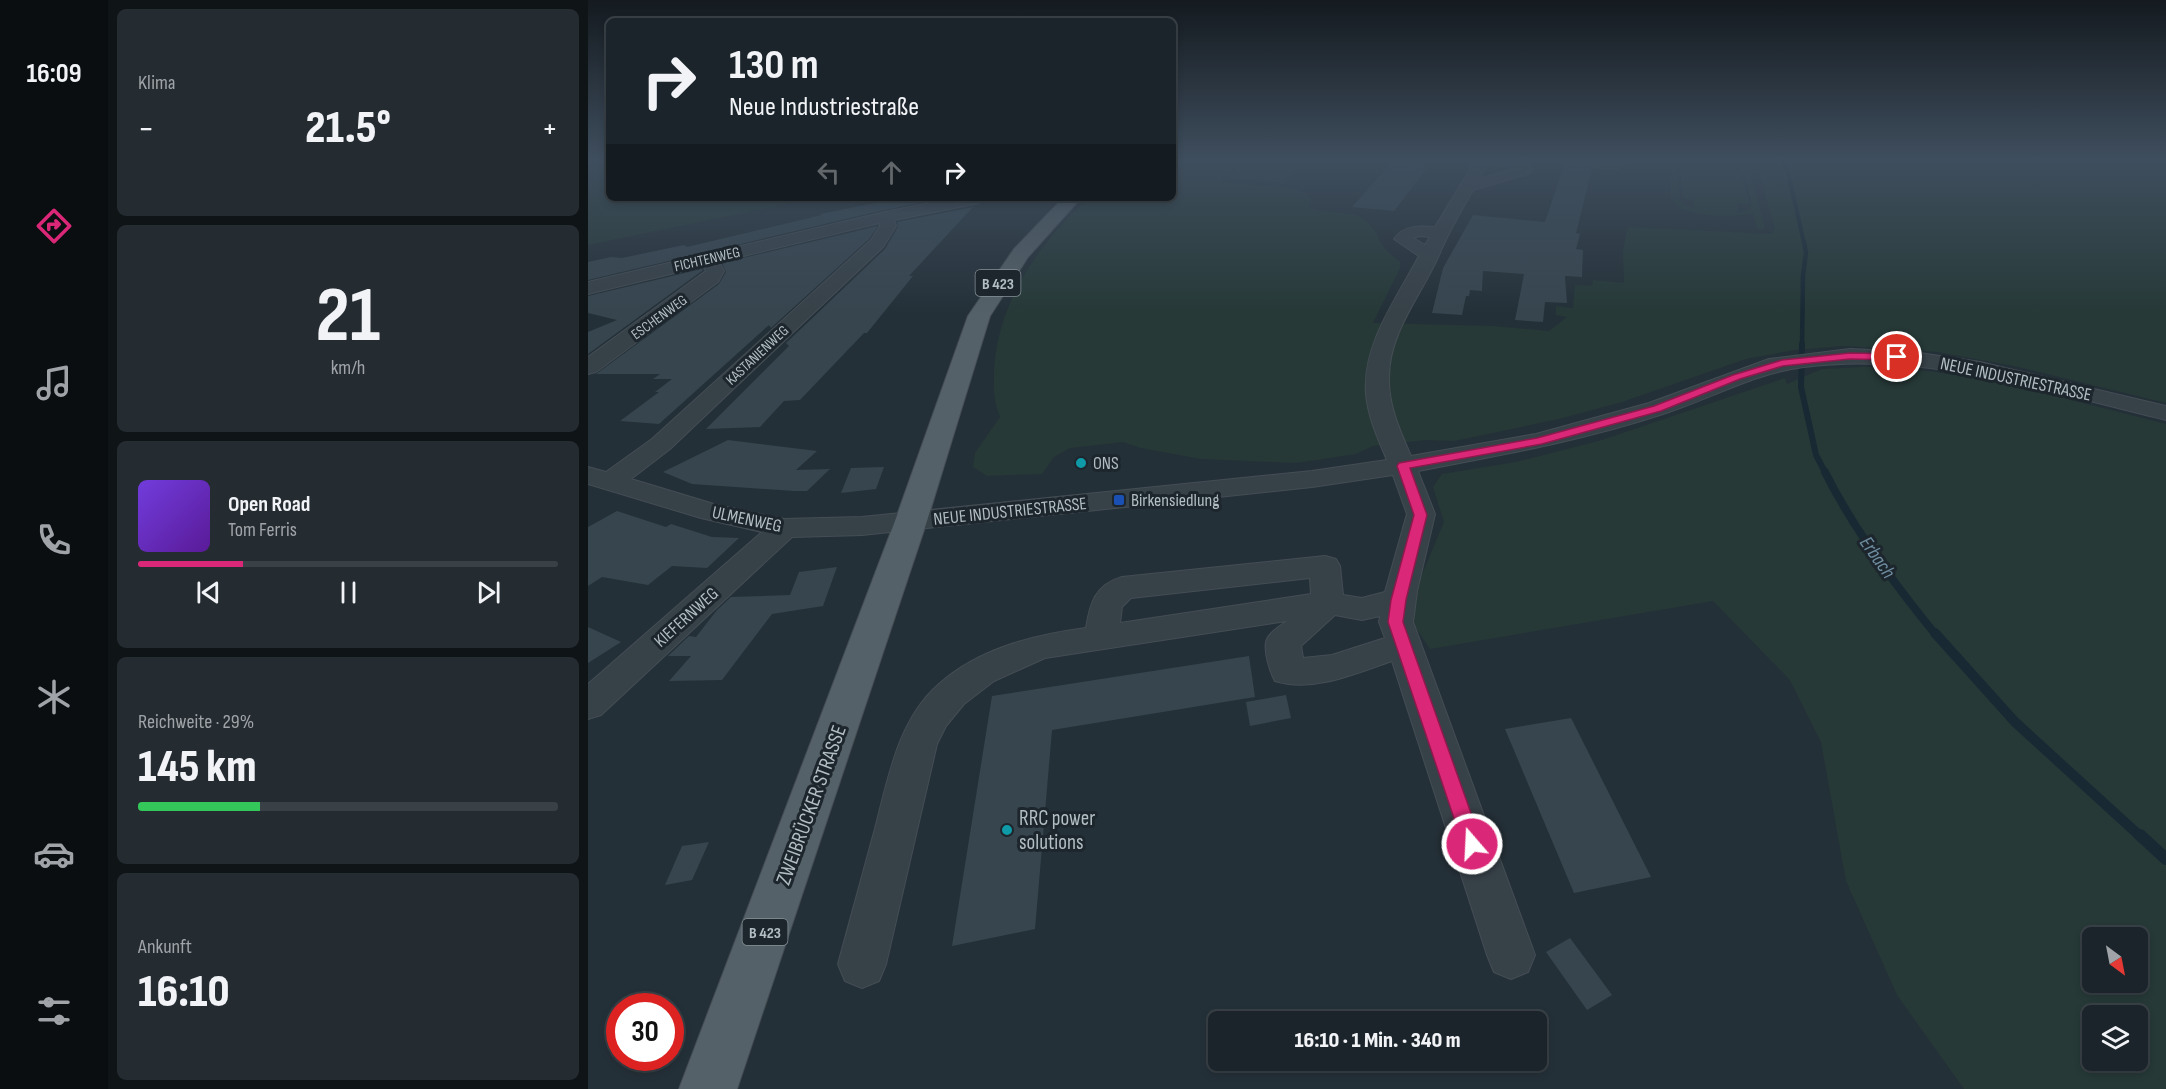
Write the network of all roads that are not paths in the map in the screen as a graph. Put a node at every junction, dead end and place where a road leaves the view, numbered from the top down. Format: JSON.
{"nodes":[{"id":1,"x":914,"y":212,"type":"edge"},
{"id":2,"x":1059,"y":212,"type":"edge"},
{"id":3,"x":1452,"y":212,"type":"edge"},
{"id":4,"x":885,"y":218,"type":"junction"},
{"id":5,"x":1440,"y":232,"type":"junction"},
{"id":6,"x":1430,"y":255,"type":"junction"},
{"id":7,"x":708,"y":258,"type":"junction"},
{"id":8,"x":612,"y":281,"type":"junction"},
{"id":9,"x":588,"y":288,"type":"edge"},
{"id":10,"x":588,"y":297,"type":"edge"},
{"id":11,"x":588,"y":367,"type":"edge"},
{"id":12,"x":2166,"y":413,"type":"edge"},
{"id":13,"x":1403,"y":466,"type":"junction"},
{"id":14,"x":599,"y":478,"type":"edge"},
{"id":15,"x":911,"y":521,"type":"junction"},
{"id":16,"x":784,"y":528,"type":"junction"},
{"id":17,"x":1398,"y":600,"type":"junction"},
{"id":18,"x":1328,"y":603,"type":"junction"},
{"id":19,"x":1403,"y":645,"type":"junction"},
{"id":20,"x":588,"y":705,"type":"edge"},
{"id":21,"x":1510,"y":955,"type":"dead end"},
{"id":22,"x":862,"y":964,"type":"dead end"},
{"id":23,"x":708,"y":1089,"type":"edge"}],
"edges":[{"from":1,"to":4,"type":"street","name":"FICHTENWEG"},
{"from":2,"to":15,"type":"main road","number":"B 423"},
{"from":3,"to":5,"type":"street"},
{"from":4,"to":7,"type":"street","name":"FICHTENWEG"},
{"from":4,"to":14,"type":"street","name":"KASTANIENWEG"},
{"from":5,"to":6,"type":"street"},
{"from":5,"to":6,"type":"street"},
{"from":6,"to":13,"type":"street"},
{"from":7,"to":8,"type":"street","name":"FICHTENWEG"},
{"from":7,"to":11,"type":"street","name":"ESCHENWEG"},
{"from":8,"to":9,"type":"street","name":"FICHTENWEG"},
{"from":8,"to":10,"type":"street","name":"FICHTENWEG"},
{"from":12,"to":13,"type":"street","name":"NEUE INDUSTRIESTRASSE"},
{"from":13,"to":15,"type":"street","name":"NEUE INDUSTRIESTRASSE"},
{"from":13,"to":17,"type":"street"},
{"from":14,"to":16,"type":"street","name":"ULMENWEG"},
{"from":15,"to":16,"type":"street","name":"ULMENWEG"},
{"from":15,"to":23,"type":"main road","name":"ZWEIBRÜCKER STRASSE","number":"B 423"},
{"from":16,"to":20,"type":"street","name":"KIEFERNWEG"},
{"from":17,"to":18,"type":"street"},
{"from":17,"to":19,"type":"street"},
{"from":18,"to":19,"type":"street"},
{"from":18,"to":22,"type":"street"},
{"from":19,"to":21,"type":"street"}]}
